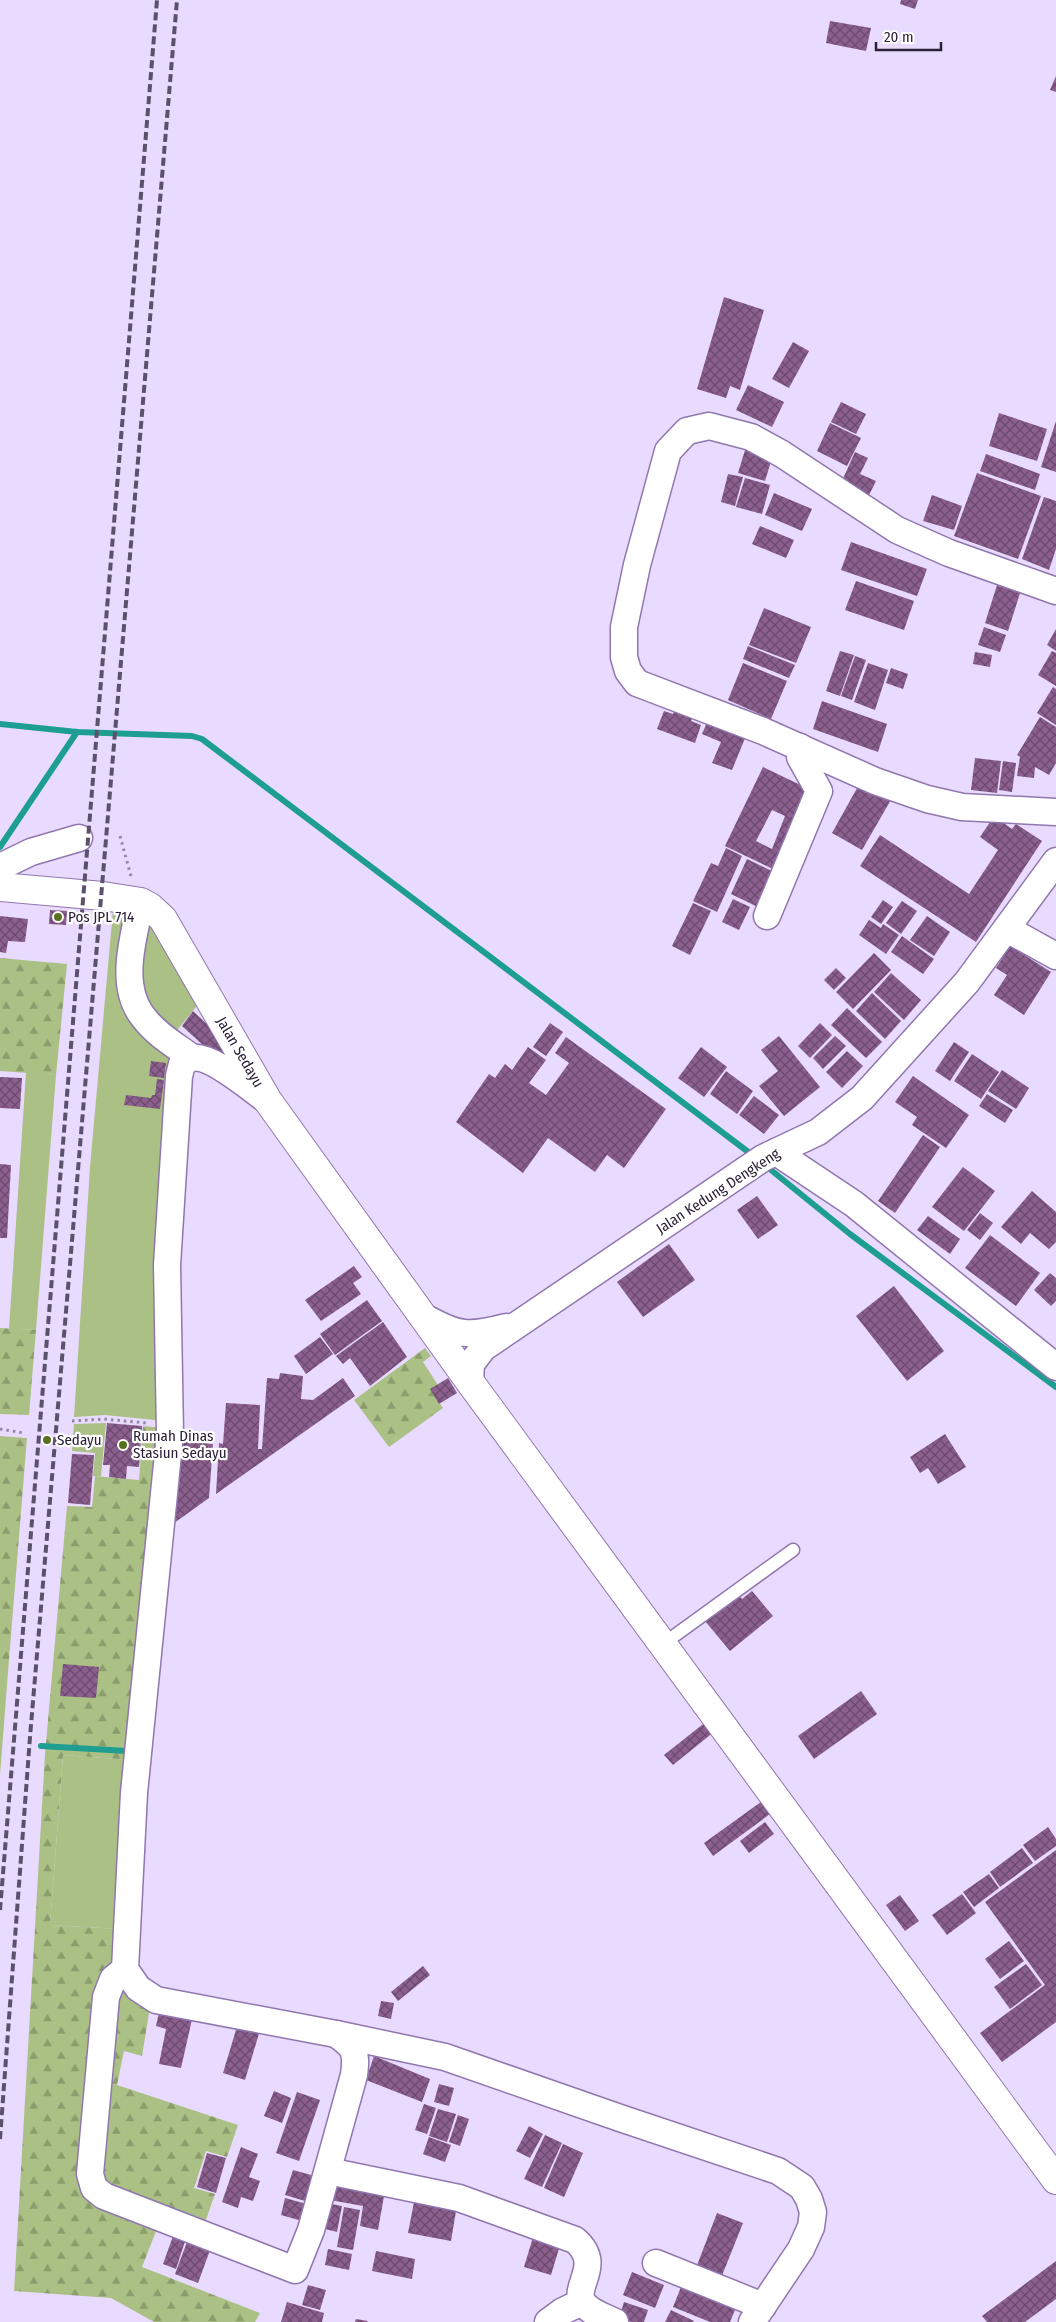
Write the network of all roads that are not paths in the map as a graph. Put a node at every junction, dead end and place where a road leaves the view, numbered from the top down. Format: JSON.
{"nodes":[{"id":1,"x":1056,"y":591,"type":"edge"},
{"id":2,"x":800,"y":747,"type":"junction"},
{"id":3,"x":1056,"y":812,"type":"edge"},
{"id":4,"x":79,"y":838,"type":"dead end"},
{"id":5,"x":1056,"y":861,"type":"edge"},
{"id":6,"x":0,"y":867,"type":"edge"},
{"id":7,"x":0,"y":887,"type":"edge"},
{"id":8,"x":141,"y":902,"type":"junction"},
{"id":9,"x":767,"y":916,"type":"dead end"},
{"id":10,"x":1007,"y":929,"type":"junction"},
{"id":11,"x":1056,"y":956,"type":"edge"},
{"id":12,"x":191,"y":1058,"type":"junction"},
{"id":13,"x":268,"y":1101,"type":"junction"},
{"id":14,"x":776,"y":1152,"type":"junction"},
{"id":15,"x":424,"y":1317,"type":"junction"},
{"id":16,"x":519,"y":1323,"type":"junction"},
{"id":17,"x":1056,"y":1367,"type":"edge"},
{"id":18,"x":470,"y":1382,"type":"junction"},
{"id":19,"x":793,"y":1550,"type":"dead end"},
{"id":20,"x":663,"y":1644,"type":"junction"},
{"id":21,"x":125,"y":1969,"type":"junction"},
{"id":22,"x":336,"y":2034,"type":"junction"},
{"id":23,"x":328,"y":2170,"type":"junction"},
{"id":24,"x":1056,"y":2180,"type":"edge"},
{"id":25,"x":656,"y":2263,"type":"dead end"},
{"id":26,"x":582,"y":2302,"type":"junction"},
{"id":27,"x":758,"y":2314,"type":"edge"},
{"id":28,"x":548,"y":2322,"type":"edge"},
{"id":29,"x":615,"y":2322,"type":"edge"}],
"edges":[{"from":1,"to":2,"type":"street"},
{"from":2,"to":3,"type":"street"},
{"from":2,"to":9,"type":"street"},
{"from":4,"to":6,"type":"street"},
{"from":5,"to":10,"type":"street","name":"Jalan Kedung Dengkeng"},
{"from":7,"to":8,"type":"street","name":"Jalan Sedayu"},
{"from":8,"to":12,"type":"street"},
{"from":8,"to":13,"type":"street","name":"Jalan Sedayu"},
{"from":10,"to":11,"type":"street"},
{"from":10,"to":14,"type":"street","name":"Jalan Kedung Dengkeng"},
{"from":12,"to":13,"type":"street"},
{"from":12,"to":21,"type":"street"},
{"from":13,"to":15,"type":"street","name":"Jalan Sedayu"},
{"from":14,"to":16,"type":"street","name":"Jalan Kedung Dengkeng"},
{"from":14,"to":17,"type":"street"},
{"from":15,"to":16,"type":"street"},
{"from":15,"to":18,"type":"street","name":"Jalan Sedayu"},
{"from":16,"to":18,"type":"street","name":"Jalan Kedung Dengkeng"},
{"from":18,"to":20,"type":"street","name":"Jalan Sedayu"},
{"from":19,"to":20,"type":"lane"},
{"from":20,"to":24,"type":"street","name":"Jalan Sedayu"},
{"from":21,"to":22,"type":"street"},
{"from":21,"to":23,"type":"street"},
{"from":22,"to":23,"type":"street"},
{"from":22,"to":27,"type":"street"},
{"from":23,"to":26,"type":"street"},
{"from":25,"to":27,"type":"street"},
{"from":26,"to":28,"type":"street"},
{"from":26,"to":29,"type":"street"}]}
